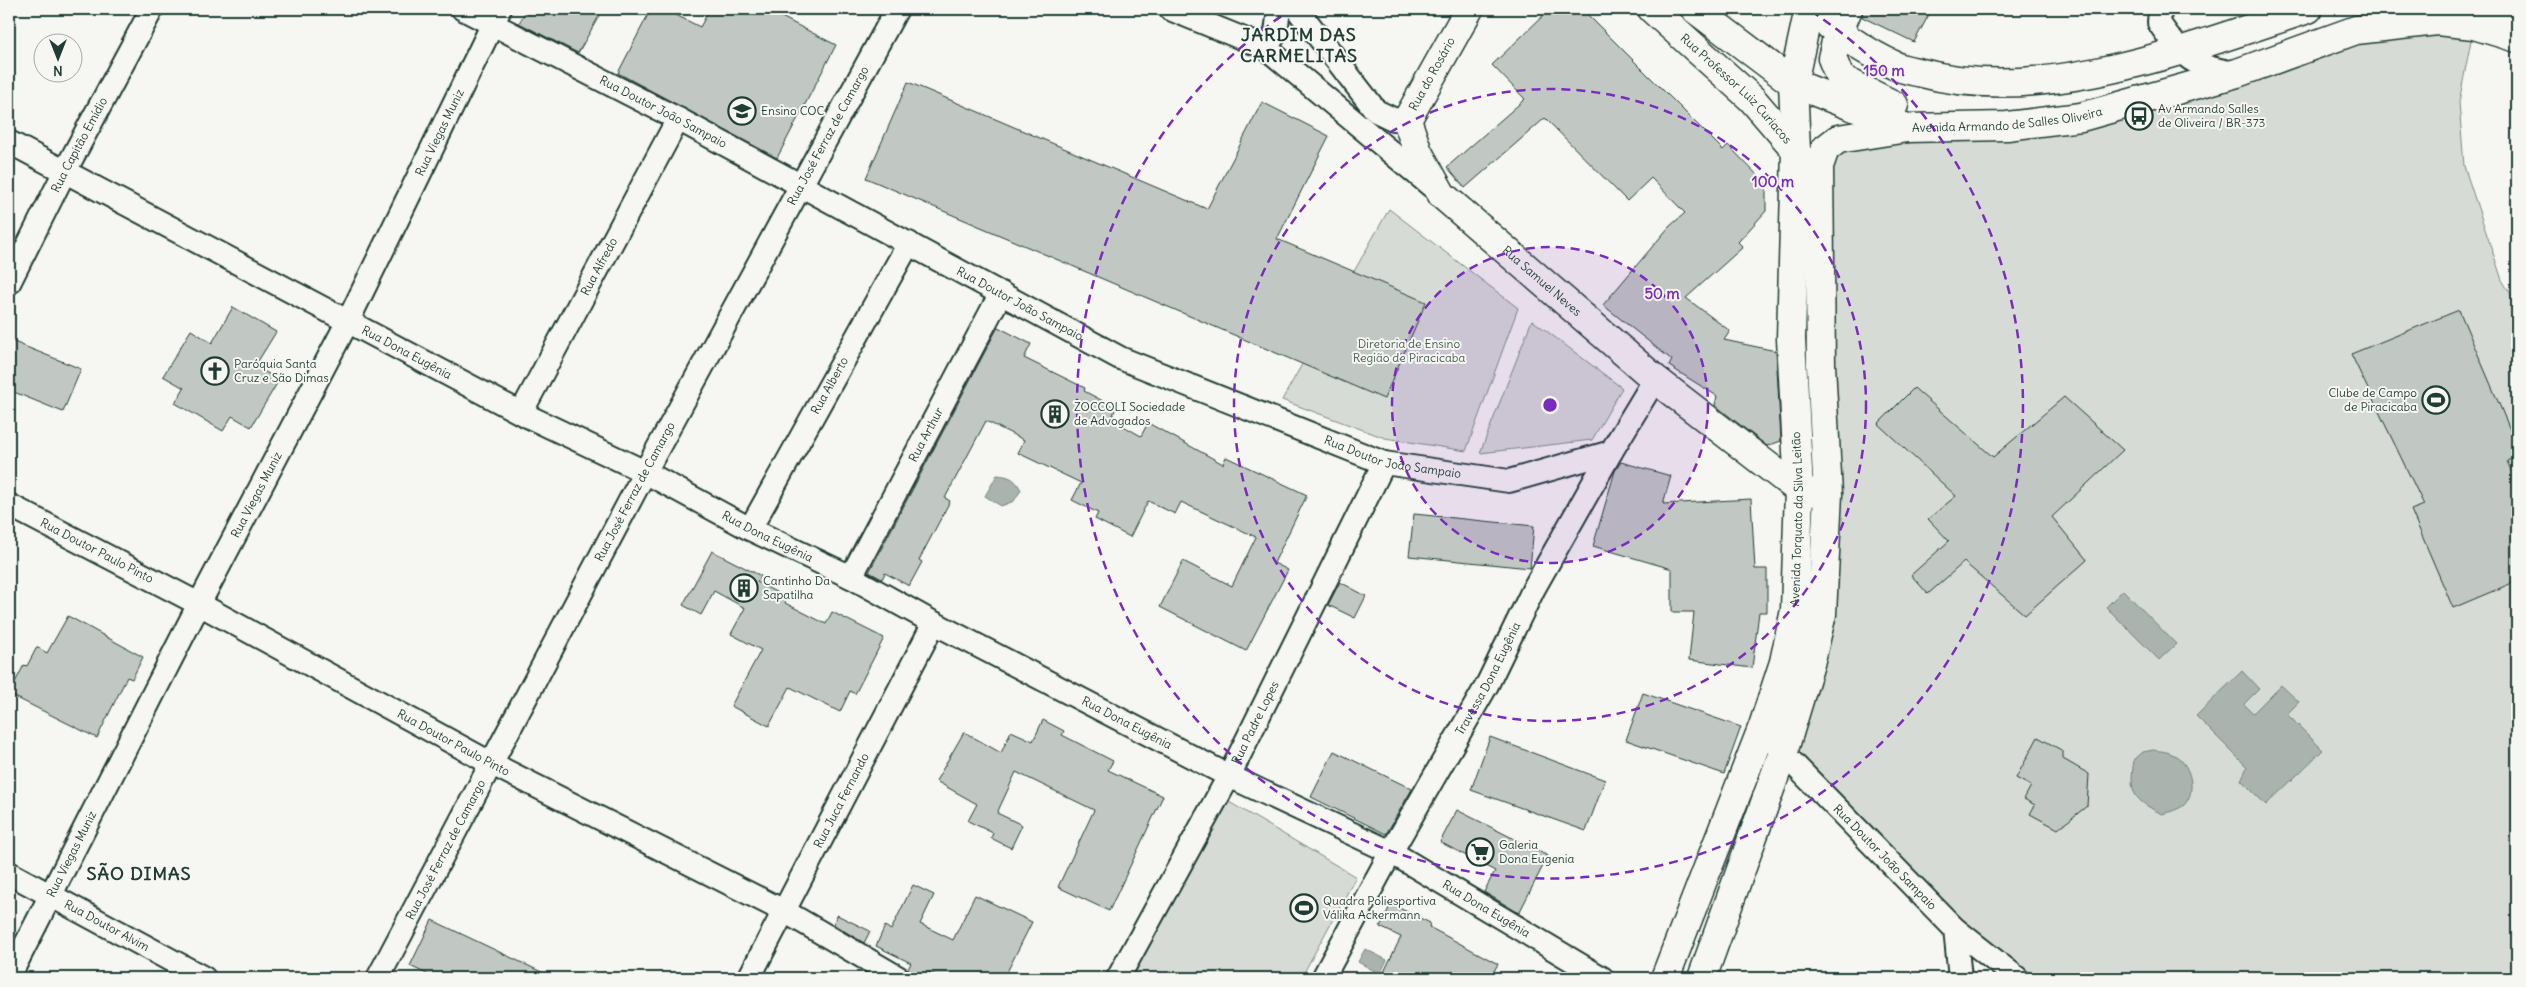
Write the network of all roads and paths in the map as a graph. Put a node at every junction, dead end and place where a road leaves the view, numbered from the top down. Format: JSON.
{"nodes":[{"id":1,"x":152,"y":9,"type":"edge"},
{"id":2,"x":463,"y":9,"type":"edge"},
{"id":3,"x":898,"y":9,"type":"edge"},
{"id":4,"x":1170,"y":9,"type":"edge"},
{"id":5,"x":1279,"y":9,"type":"edge"},
{"id":6,"x":1298,"y":9,"type":"edge"},
{"id":7,"x":1469,"y":9,"type":"edge"},
{"id":8,"x":1652,"y":9,"type":"edge"},
{"id":9,"x":1695,"y":9,"type":"edge"},
{"id":10,"x":1809,"y":9,"type":"edge"},
{"id":11,"x":2160,"y":9,"type":"edge"},
{"id":12,"x":2308,"y":9,"type":"edge"},
{"id":13,"x":2428,"y":9,"type":"edge"},
{"id":14,"x":2517,"y":14,"type":"edge"},
{"id":15,"x":496,"y":16,"type":"edge"},
{"id":16,"x":2483,"y":17,"type":"edge"},
{"id":17,"x":1843,"y":21,"type":"edge"},
{"id":18,"x":2356,"y":30,"type":"junction"},
{"id":19,"x":2517,"y":38,"type":"edge"},
{"id":20,"x":1266,"y":48,"type":"junction"},
{"id":21,"x":2517,"y":50,"type":"edge"},
{"id":22,"x":2178,"y":52,"type":"junction"},
{"id":23,"x":2237,"y":73,"type":"junction"},
{"id":24,"x":1793,"y":82,"type":"junction"},
{"id":25,"x":678,"y":119,"type":"junction"},
{"id":26,"x":1407,"y":120,"type":"junction"},
{"id":27,"x":1965,"y":127,"type":"junction"},
{"id":28,"x":1906,"y":128,"type":"junction"},
{"id":29,"x":9,"y":142,"type":"edge"},
{"id":30,"x":1796,"y":150,"type":"junction"},
{"id":31,"x":65,"y":171,"type":"junction"},
{"id":32,"x":803,"y":185,"type":"junction"},
{"id":33,"x":1442,"y":195,"type":"junction"},
{"id":34,"x":909,"y":243,"type":"junction"},
{"id":35,"x":9,"y":283,"type":"edge"},
{"id":36,"x":1001,"y":293,"type":"junction"},
{"id":37,"x":348,"y":321,"type":"junction"},
{"id":38,"x":1655,"y":379,"type":"junction"},
{"id":39,"x":521,"y":413,"type":"junction"},
{"id":40,"x":1611,"y":452,"type":"junction"},
{"id":41,"x":1384,"y":463,"type":"junction"},
{"id":42,"x":645,"y":472,"type":"junction"},
{"id":43,"x":1799,"y":490,"type":"junction"},
{"id":44,"x":1828,"y":494,"type":"junction"},
{"id":45,"x":9,"y":505,"type":"edge"},
{"id":46,"x":750,"y":529,"type":"junction"},
{"id":47,"x":851,"y":577,"type":"junction"},
{"id":48,"x":199,"y":604,"type":"junction"},
{"id":49,"x":934,"y":623,"type":"junction"},
{"id":50,"x":1762,"y":726,"type":"junction"},
{"id":51,"x":1783,"y":753,"type":"junction"},
{"id":52,"x":492,"y":764,"type":"junction"},
{"id":53,"x":1229,"y":776,"type":"junction"},
{"id":54,"x":1391,"y":852,"type":"junction"},
{"id":55,"x":9,"y":873,"type":"edge"},
{"id":56,"x":50,"y":895,"type":"junction"},
{"id":57,"x":784,"y":911,"type":"junction"},
{"id":58,"x":1956,"y":929,"type":"junction"},
{"id":59,"x":9,"y":977,"type":"edge"},
{"id":60,"x":204,"y":978,"type":"edge"},
{"id":61,"x":378,"y":978,"type":"edge"},
{"id":62,"x":749,"y":978,"type":"edge"},
{"id":63,"x":899,"y":978,"type":"edge"},
{"id":64,"x":1118,"y":978,"type":"edge"},
{"id":65,"x":1323,"y":978,"type":"edge"},
{"id":66,"x":1602,"y":978,"type":"edge"},
{"id":67,"x":1665,"y":978,"type":"edge"},
{"id":68,"x":1702,"y":978,"type":"edge"},
{"id":69,"x":1960,"y":978,"type":"edge"},
{"id":70,"x":2017,"y":978,"type":"edge"}],
"edges":[{"from":1,"to":31,"type":"street","name":"Rua Capitão Emídio"},
{"from":2,"to":15,"type":"street","name":"Rua Doutor João Sampaio"},
{"from":3,"to":32,"type":"street","name":"Rua José Ferraz de Camargo"},
{"from":4,"to":20,"type":"street","name":"Rua Samuel Neves"},
{"from":5,"to":20,"type":"street"},
{"from":6,"to":26,"type":"street"},
{"from":7,"to":26,"type":"main road","name":"Rua do Rosário"},
{"from":8,"to":30,"type":"main road","name":"Rua Professor Luiz Curiacos"},
{"from":9,"to":24,"type":"main road","name":"Avenida Armando de Salles Oliveira"},
{"from":10,"to":17,"type":"main road"},
{"from":10,"to":24,"type":"main road","name":"Avenida Torquato da Silva Leitão"},
{"from":11,"to":22,"type":"street"},
{"from":12,"to":22,"type":"main road"},
{"from":13,"to":18,"type":"main road"},
{"from":14,"to":16,"type":"main road"},
{"from":15,"to":25,"type":"street","name":"Rua Doutor João Sampaio"},
{"from":15,"to":37,"type":"street","name":"Rua Viegas Muniz"},
{"from":16,"to":18,"type":"main road","name":"Avenida Armando de Salles Oliveira"},
{"from":16,"to":19,"type":"main road","name":"Avenida Armando de Salles Oliveira"},
{"from":16,"to":21,"type":"main road"},
{"from":17,"to":22,"type":"main road"},
{"from":17,"to":27,"type":"main road"},
{"from":18,"to":23,"type":"main road","name":"Avenida Armando de Salles Oliveira"},
{"from":20,"to":33,"type":"street","name":"Rua Samuel Neves"},
{"from":22,"to":23,"type":"street"},
{"from":23,"to":27,"type":"main road","name":"Avenida Armando de Salles Oliveira"},
{"from":24,"to":28,"type":"main road","name":"Avenida Armando de Salles Oliveira"},
{"from":24,"to":30,"type":"main road","name":"Avenida Torquato da Silva Leitão"},
{"from":25,"to":32,"type":"street","name":"Rua Doutor João Sampaio"},
{"from":25,"to":39,"type":"street","name":"Rua Alfredo"},
{"from":26,"to":33,"type":"main road","name":"Rua do Rosário"},
{"from":27,"to":28,"type":"main road","name":"Avenida Armando de Salles Oliveira"},
{"from":28,"to":44,"type":"main road"},
{"from":29,"to":31,"type":"street","name":"Rua Dona Eugênia"},
{"from":30,"to":43,"type":"main road","name":"Avenida Torquato da Silva Leitão"},
{"from":31,"to":35,"type":"street","name":"Rua Capitão Emídio"},
{"from":31,"to":37,"type":"street","name":"Rua Dona Eugênia"},
{"from":32,"to":34,"type":"street","name":"Rua Doutor João Sampaio"},
{"from":32,"to":42,"type":"street","name":"Rua José Ferraz de Camargo"},
{"from":33,"to":38,"type":"main road","name":"Rua Samuel Neves"},
{"from":34,"to":36,"type":"street","name":"Rua Doutor João Sampaio"},
{"from":34,"to":46,"type":"street","name":"Rua Alberto"},
{"from":36,"to":41,"type":"street","name":"Rua Doutor João Sampaio"},
{"from":36,"to":47,"type":"street","name":"Rua Arthur"},
{"from":37,"to":39,"type":"street","name":"Rua Dona Eugênia"},
{"from":37,"to":48,"type":"street","name":"Rua Viegas Muniz"},
{"from":38,"to":40,"type":"street","name":"Travessa Dona Eugênia"},
{"from":38,"to":43,"type":"main road","name":"Rua Samuel Neves"},
{"from":39,"to":42,"type":"street","name":"Rua Dona Eugênia"},
{"from":40,"to":41,"type":"street","name":"Rua Doutor João Sampaio"},
{"from":40,"to":54,"type":"street","name":"Travessa Dona Eugênia"},
{"from":41,"to":53,"type":"street","name":"Rua Padre Lopes"},
{"from":42,"to":46,"type":"street","name":"Rua Dona Eugênia"},
{"from":42,"to":52,"type":"street","name":"Rua José Ferraz de Camargo"},
{"from":43,"to":44,"type":"main road","name":"Rua Samuel Neves"},
{"from":43,"to":50,"type":"main road","name":"Avenida Torquato da Silva Leitão"},
{"from":44,"to":51,"type":"main road"},
{"from":45,"to":48,"type":"street","name":"Rua Doutor Paulo Pinto"},
{"from":46,"to":47,"type":"street","name":"Rua Dona Eugênia"},
{"from":47,"to":49,"type":"street","name":"Rua Dona Eugênia"},
{"from":48,"to":52,"type":"street","name":"Rua Doutor Paulo Pinto"},
{"from":48,"to":56,"type":"street","name":"Rua Viegas Muniz"},
{"from":49,"to":53,"type":"street","name":"Rua Dona Eugênia"},
{"from":49,"to":57,"type":"street","name":"Rua Juca Fernando"},
{"from":50,"to":51,"type":"street","name":"Rua Doutor João Sampaio"},
{"from":50,"to":67,"type":"main road","name":"Avenida Torquato da Silva Leitão"},
{"from":51,"to":58,"type":"street","name":"Rua Doutor João Sampaio"},
{"from":51,"to":68,"type":"main road"},
{"from":52,"to":57,"type":"street","name":"Rua Doutor Paulo Pinto"},
{"from":52,"to":61,"type":"street","name":"Rua José Ferraz de Camargo"},
{"from":53,"to":54,"type":"street","name":"Rua Dona Eugênia"},
{"from":53,"to":64,"type":"street","name":"Rua Padre Lopes"},
{"from":54,"to":65,"type":"street","name":"Travessa Dona Eugênia"},
{"from":54,"to":66,"type":"street","name":"Rua Dona Eugênia"},
{"from":55,"to":56,"type":"street","name":"Rua Doutor Alvim"},
{"from":56,"to":59,"type":"street","name":"Rua Viegas Muniz"},
{"from":56,"to":60,"type":"street","name":"Rua Doutor Alvim"},
{"from":57,"to":62,"type":"street","name":"Rua Juca Fernando"},
{"from":57,"to":63,"type":"street","name":"Rua Doutor Paulo Pinto"},
{"from":58,"to":69,"type":"street"},
{"from":58,"to":70,"type":"street","name":"Rua Doutor João Sampaio"}]}
